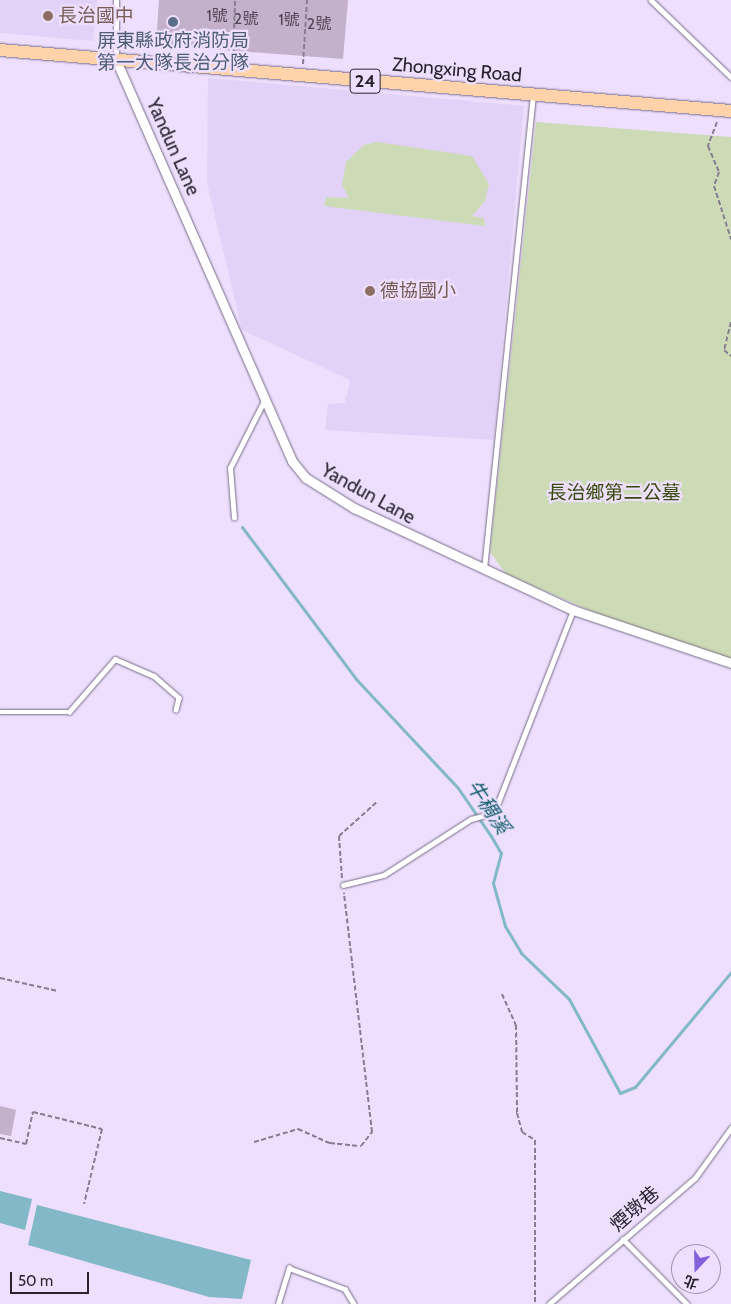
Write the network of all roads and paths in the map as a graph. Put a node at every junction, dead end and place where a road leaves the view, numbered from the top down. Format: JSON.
{"nodes":[{"id":1,"x":116,"y":0,"type":"edge"},
{"id":2,"x":235,"y":0,"type":"edge"},
{"id":3,"x":307,"y":0,"type":"edge"},
{"id":4,"x":651,"y":0,"type":"edge"},
{"id":5,"x":0,"y":51,"type":"edge"},
{"id":6,"x":116,"y":60,"type":"junction"},
{"id":7,"x":233,"y":70,"type":"junction"},
{"id":8,"x":302,"y":76,"type":"junction"},
{"id":9,"x":731,"y":77,"type":"edge"},
{"id":10,"x":534,"y":95,"type":"junction"},
{"id":11,"x":726,"y":111,"type":"edge"},
{"id":12,"x":731,"y":239,"type":"edge"},
{"id":13,"x":731,"y":322,"type":"edge"},
{"id":14,"x":731,"y":356,"type":"edge"},
{"id":15,"x":266,"y":396,"type":"junction"},
{"id":16,"x":234,"y":518,"type":"dead end"},
{"id":17,"x":484,"y":570,"type":"junction"},
{"id":18,"x":573,"y":610,"type":"junction"},
{"id":19,"x":731,"y":663,"type":"edge"},
{"id":20,"x":176,"y":710,"type":"dead end"},
{"id":21,"x":0,"y":712,"type":"edge"},
{"id":22,"x":378,"y":801,"type":"dead end"},
{"id":23,"x":343,"y":885,"type":"junction"},
{"id":24,"x":0,"y":978,"type":"edge"},
{"id":25,"x":57,"y":991,"type":"dead end"},
{"id":26,"x":502,"y":994,"type":"dead end"},
{"id":27,"x":731,"y":1128,"type":"edge"},
{"id":28,"x":0,"y":1138,"type":"edge"},
{"id":29,"x":254,"y":1142,"type":"dead end"},
{"id":30,"x":84,"y":1204,"type":"dead end"},
{"id":31,"x":623,"y":1239,"type":"junction"},
{"id":32,"x":278,"y":1304,"type":"edge"},
{"id":33,"x":354,"y":1304,"type":"edge"},
{"id":34,"x":535,"y":1304,"type":"edge"},
{"id":35,"x":549,"y":1304,"type":"edge"},
{"id":36,"x":687,"y":1304,"type":"edge"}],
"edges":[{"from":1,"to":6,"type":"lane"},
{"from":2,"to":7,"type":"path"},
{"from":3,"to":8,"type":"path"},
{"from":4,"to":9,"type":"lane"},
{"from":5,"to":6,"type":"main road","name":"Zhongxing Road","number":"24"},
{"from":6,"to":7,"type":"main road","name":"Zhongxing Road","number":"24"},
{"from":6,"to":15,"type":"street","name":"Yandun Lane"},
{"from":7,"to":8,"type":"main road","name":"Zhongxing Road","number":"24"},
{"from":8,"to":10,"type":"main road","name":"Zhongxing Road","number":"24"},
{"from":10,"to":11,"type":"main road","name":"Zhongxing Road","number":"24"},
{"from":10,"to":17,"type":"lane"},
{"from":11,"to":12,"type":"path"},
{"from":13,"to":14,"type":"path"},
{"from":15,"to":16,"type":"lane"},
{"from":15,"to":17,"type":"street","name":"Yandun Lane"},
{"from":17,"to":18,"type":"street","name":"Yandun Lane"},
{"from":18,"to":19,"type":"street","name":"Yandun Lane"},
{"from":18,"to":23,"type":"lane"},
{"from":20,"to":21,"type":"lane"},
{"from":22,"to":23,"type":"path"},
{"from":23,"to":29,"type":"path"},
{"from":24,"to":25,"type":"path"},
{"from":26,"to":34,"type":"path"},
{"from":27,"to":31,"type":"lane","name":"煙墩巷"},
{"from":28,"to":30,"type":"path"},
{"from":31,"to":35,"type":"lane","name":"煙墩巷"},
{"from":31,"to":36,"type":"lane"},
{"from":32,"to":33,"type":"lane"}]}
